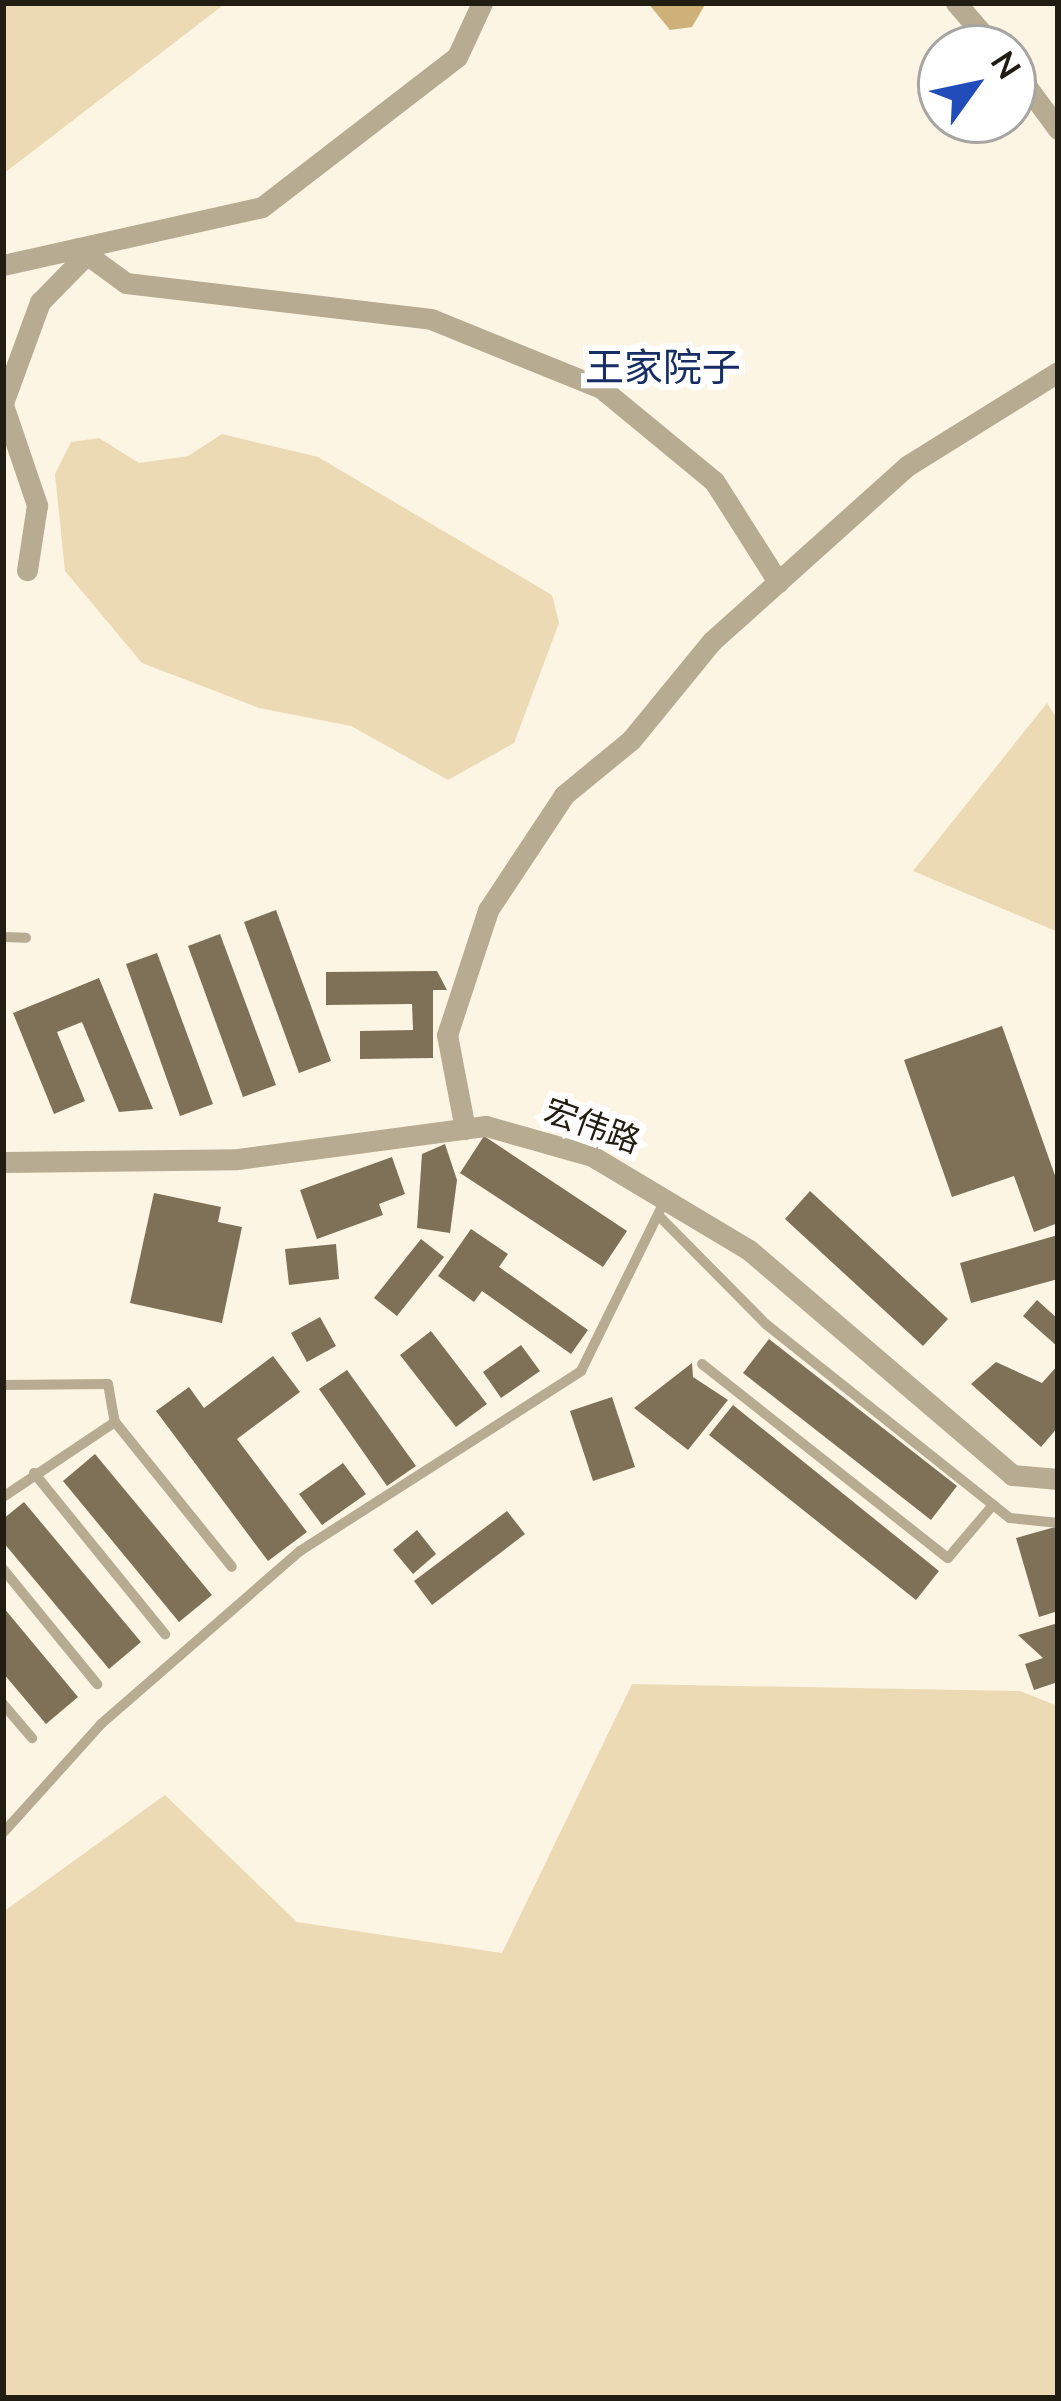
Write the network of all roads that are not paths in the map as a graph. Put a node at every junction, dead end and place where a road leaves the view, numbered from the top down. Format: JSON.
{"nodes":[{"id":1,"x":482,"y":3,"type":"edge"},
{"id":2,"x":1037,"y":101,"type":"edge"},
{"id":3,"x":1058,"y":129,"type":"edge"},
{"id":4,"x":83,"y":251,"type":"junction"},
{"id":5,"x":3,"y":265,"type":"edge"},
{"id":6,"x":1058,"y":372,"type":"edge"},
{"id":7,"x":3,"y":404,"type":"edge"},
{"id":8,"x":27,"y":570,"type":"dead end"},
{"id":9,"x":778,"y":582,"type":"junction"},
{"id":10,"x":3,"y":938,"type":"edge"},
{"id":11,"x":26,"y":938,"type":"dead end"},
{"id":12,"x":465,"y":1129,"type":"junction"},
{"id":13,"x":3,"y":1162,"type":"edge"},
{"id":14,"x":668,"y":1193,"type":"junction"},
{"id":15,"x":658,"y":1215,"type":"junction"},
{"id":16,"x":702,"y":1364,"type":"dead end"},
{"id":17,"x":3,"y":1385,"type":"edge"},
{"id":18,"x":115,"y":1422,"type":"junction"},
{"id":19,"x":34,"y":1472,"type":"junction"},
{"id":20,"x":1058,"y":1479,"type":"edge"},
{"id":21,"x":3,"y":1497,"type":"edge"},
{"id":22,"x":993,"y":1505,"type":"junction"},
{"id":23,"x":1058,"y":1523,"type":"edge"},
{"id":24,"x":232,"y":1567,"type":"dead end"},
{"id":25,"x":3,"y":1569,"type":"edge"},
{"id":26,"x":165,"y":1634,"type":"dead end"},
{"id":27,"x":97,"y":1684,"type":"dead end"},
{"id":28,"x":3,"y":1704,"type":"edge"},
{"id":29,"x":32,"y":1738,"type":"dead end"},
{"id":30,"x":3,"y":1833,"type":"edge"}],
"edges":[{"from":1,"to":4,"type":"street"},
{"from":2,"to":3,"type":"street"},
{"from":4,"to":5,"type":"street"},
{"from":4,"to":7,"type":"street"},
{"from":4,"to":9,"type":"street"},
{"from":6,"to":9,"type":"street"},
{"from":7,"to":8,"type":"street"},
{"from":9,"to":12,"type":"street"},
{"from":10,"to":11,"type":"lane"},
{"from":12,"to":13,"type":"street","name":"宏伟路"},
{"from":12,"to":14,"type":"street","name":"宏伟路"},
{"from":14,"to":15,"type":"lane"},
{"from":14,"to":20,"type":"street","name":"宏伟路"},
{"from":15,"to":22,"type":"lane"},
{"from":15,"to":30,"type":"lane"},
{"from":16,"to":22,"type":"lane"},
{"from":17,"to":18,"type":"lane"},
{"from":18,"to":19,"type":"lane"},
{"from":18,"to":24,"type":"lane"},
{"from":19,"to":21,"type":"lane"},
{"from":19,"to":26,"type":"lane"},
{"from":22,"to":23,"type":"lane"},
{"from":25,"to":27,"type":"lane"},
{"from":28,"to":29,"type":"lane"}]}
